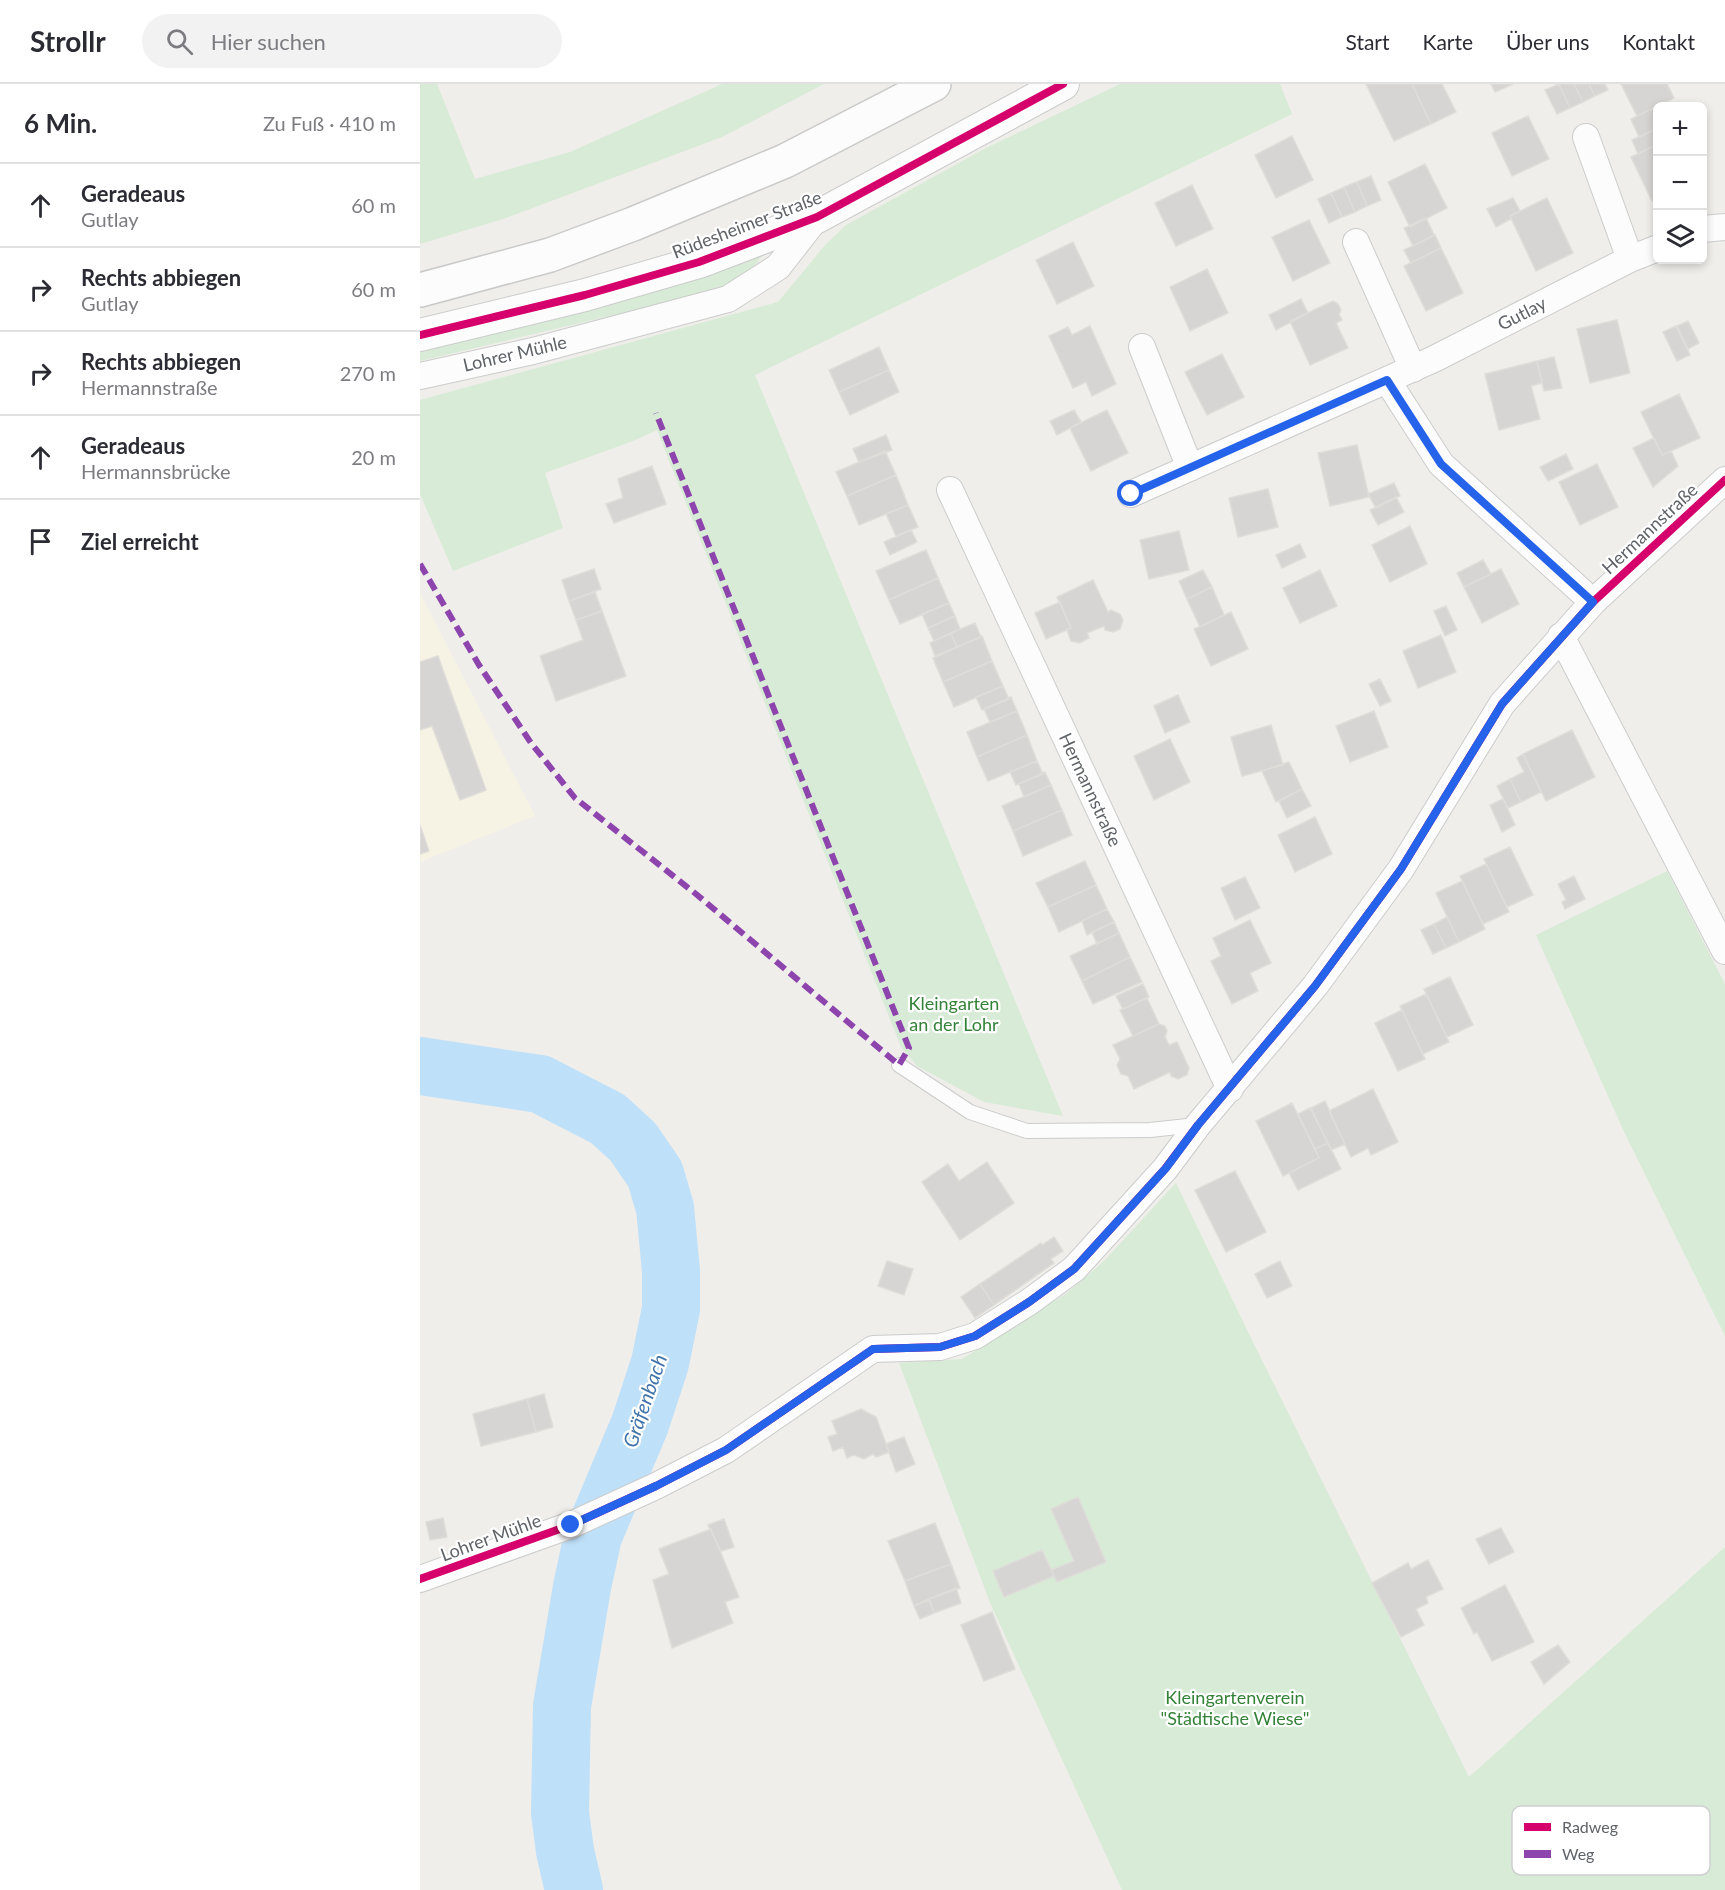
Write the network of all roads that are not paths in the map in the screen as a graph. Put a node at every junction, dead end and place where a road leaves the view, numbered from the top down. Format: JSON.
{"nodes":[{"id":1,"x":934,"y":84,"type":"edge"},
{"id":2,"x":1063,"y":84,"type":"edge"},
{"id":3,"x":1586,"y":137,"type":"dead end"},
{"id":4,"x":818,"y":217,"type":"junction"},
{"id":5,"x":1725,"y":227,"type":"edge"},
{"id":6,"x":1707,"y":229,"type":"edge"},
{"id":7,"x":1356,"y":242,"type":"dead end"},
{"id":8,"x":1653,"y":250,"type":"edge"},
{"id":9,"x":550,"y":255,"type":"junction"},
{"id":10,"x":1630,"y":259,"type":"junction"},
{"id":11,"x":420,"y":290,"type":"edge"},
{"id":12,"x":420,"y":301,"type":"edge"},
{"id":13,"x":420,"y":335,"type":"edge"},
{"id":14,"x":1142,"y":347,"type":"dead end"},
{"id":15,"x":1413,"y":369,"type":"junction"},
{"id":16,"x":420,"y":376,"type":"edge"},
{"id":17,"x":1387,"y":380,"type":"junction"},
{"id":18,"x":1190,"y":468,"type":"junction"},
{"id":19,"x":1725,"y":480,"type":"edge"},
{"id":20,"x":951,"y":490,"type":"dead end"},
{"id":21,"x":1131,"y":494,"type":"dead end"},
{"id":22,"x":1593,"y":602,"type":"junction"},
{"id":23,"x":1561,"y":636,"type":"junction"},
{"id":24,"x":1725,"y":951,"type":"edge"},
{"id":25,"x":899,"y":1065,"type":"dead end"},
{"id":26,"x":1230,"y":1089,"type":"junction"},
{"id":27,"x":1198,"y":1125,"type":"junction"},
{"id":28,"x":656,"y":1486,"type":"joint"},
{"id":29,"x":420,"y":1579,"type":"edge"}],
"edges":[{"from":1,"to":9,"type":"main road"},
{"from":2,"to":4,"type":"street","name":"Rüdesheimer Straße"},
{"from":3,"to":10,"type":"street"},
{"from":4,"to":13,"type":"street","name":"Rüdesheimer Straße"},
{"from":4,"to":16,"type":"street","name":"Lohrer Mühle"},
{"from":5,"to":6,"type":"street"},
{"from":7,"to":15,"type":"street"},
{"from":8,"to":10,"type":"street","name":"Gutlay"},
{"from":9,"to":11,"type":"main road"},
{"from":9,"to":12,"type":"main road"},
{"from":10,"to":15,"type":"street","name":"Gutlay"},
{"from":14,"to":18,"type":"street"},
{"from":15,"to":17,"type":"street","name":"Gutlay"},
{"from":17,"to":18,"type":"street","name":"Gutlay"},
{"from":17,"to":22,"type":"street"},
{"from":18,"to":21,"type":"street","name":"Gutlay"},
{"from":19,"to":22,"type":"street","name":"Hermannstraße"},
{"from":20,"to":26,"type":"street","name":"Hermannstraße"},
{"from":22,"to":23,"type":"street","name":"Hermannstraße"},
{"from":23,"to":24,"type":"street"},
{"from":23,"to":26,"type":"street","name":"Hermannstraße"},
{"from":25,"to":27,"type":"lane"},
{"from":26,"to":27,"type":"street","name":"Hermannstraße"},
{"from":27,"to":28,"type":"street","name":"Hermannstraße"},
{"from":28,"to":29,"type":"street","name":"Lohrer Mühle"}]}
